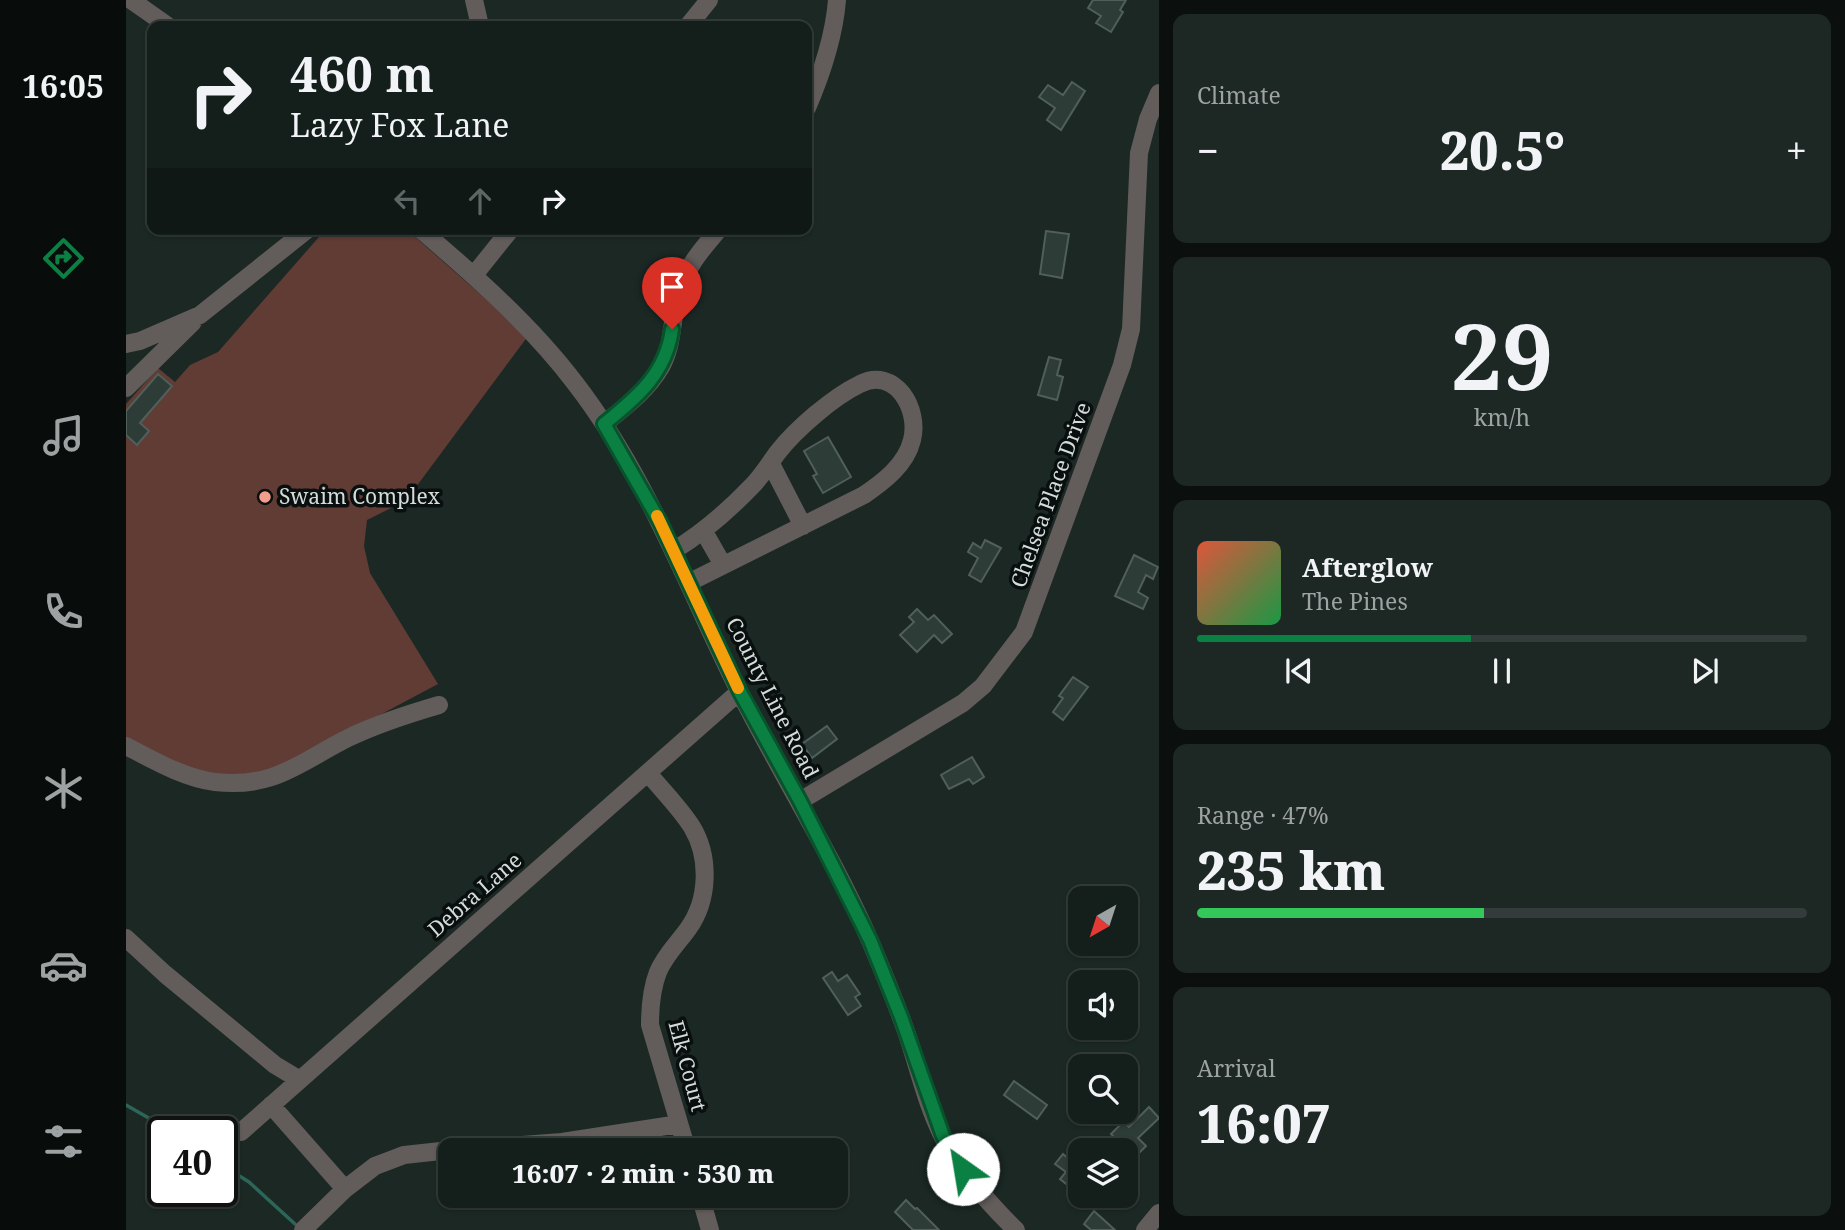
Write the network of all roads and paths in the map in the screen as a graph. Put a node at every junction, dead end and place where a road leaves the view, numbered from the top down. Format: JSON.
{"nodes":[{"id":1,"x":131,"y":0,"type":"edge"},
{"id":2,"x":474,"y":0,"type":"edge"},
{"id":3,"x":709,"y":0,"type":"edge"},
{"id":4,"x":837,"y":0,"type":"edge"},
{"id":5,"x":161,"y":21,"type":"edge"},
{"id":6,"x":479,"y":21,"type":"edge"},
{"id":7,"x":692,"y":21,"type":"edge"},
{"id":8,"x":1159,"y":93,"type":"edge"},
{"id":9,"x":812,"y":97,"type":"edge"},
{"id":10,"x":300,"y":235,"type":"edge"},
{"id":11,"x":427,"y":235,"type":"edge"},
{"id":12,"x":507,"y":235,"type":"edge"},
{"id":13,"x":714,"y":235,"type":"edge"},
{"id":14,"x":474,"y":275,"type":"junction"},
{"id":15,"x":200,"y":315,"type":"junction"},
{"id":16,"x":126,"y":344,"type":"edge"},
{"id":17,"x":126,"y":388,"type":"edge"},
{"id":18,"x":604,"y":424,"type":"junction"},
{"id":19,"x":771,"y":464,"type":"junction"},
{"id":20,"x":803,"y":526,"type":"junction"},
{"id":21,"x":703,"y":530,"type":"junction"},
{"id":22,"x":673,"y":551,"type":"junction"},
{"id":23,"x":723,"y":565,"type":"junction"},
{"id":24,"x":688,"y":583,"type":"junction"},
{"id":25,"x":740,"y":692,"type":"junction"},
{"id":26,"x":439,"y":705,"type":"dead end"},
{"id":27,"x":126,"y":746,"type":"edge"},
{"id":28,"x":648,"y":773,"type":"junction"},
{"id":29,"x":800,"y":801,"type":"junction"},
{"id":30,"x":126,"y":938,"type":"edge"},
{"id":31,"x":300,"y":1080,"type":"junction"},
{"id":32,"x":271,"y":1105,"type":"junction"},
{"id":33,"x":679,"y":1124,"type":"junction"},
{"id":34,"x":241,"y":1132,"type":"dead end"},
{"id":35,"x":588,"y":1138,"type":"edge"},
{"id":36,"x":683,"y":1138,"type":"edge"},
{"id":37,"x":438,"y":1151,"type":"edge"},
{"id":38,"x":345,"y":1189,"type":"junction"},
{"id":39,"x":704,"y":1208,"type":"edge"},
{"id":40,"x":1159,"y":1213,"type":"edge"},
{"id":41,"x":303,"y":1230,"type":"edge"},
{"id":42,"x":710,"y":1230,"type":"edge"},
{"id":43,"x":1016,"y":1230,"type":"edge"},
{"id":44,"x":1145,"y":1230,"type":"edge"}],
"edges":[{"from":1,"to":5,"type":"street"},
{"from":2,"to":6,"type":"street"},
{"from":3,"to":7,"type":"street"},
{"from":4,"to":9,"type":"street"},
{"from":8,"to":29,"type":"street","name":"Chelsea Place Drive"},
{"from":10,"to":15,"type":"street"},
{"from":11,"to":14,"type":"street","name":"County Line Road"},
{"from":12,"to":14,"type":"street"},
{"from":13,"to":18,"type":"street"},
{"from":14,"to":18,"type":"street","name":"County Line Road"},
{"from":15,"to":16,"type":"street"},
{"from":15,"to":17,"type":"street"},
{"from":18,"to":22,"type":"street","name":"County Line Road"},
{"from":19,"to":20,"type":"street"},
{"from":19,"to":20,"type":"street"},
{"from":19,"to":21,"type":"street"},
{"from":20,"to":23,"type":"street"},
{"from":21,"to":22,"type":"street"},
{"from":21,"to":23,"type":"street"},
{"from":22,"to":24,"type":"street","name":"County Line Road"},
{"from":23,"to":24,"type":"street"},
{"from":24,"to":25,"type":"street","name":"County Line Road"},
{"from":25,"to":28,"type":"street","name":"Debra Lane"},
{"from":25,"to":29,"type":"street","name":"County Line Road"},
{"from":26,"to":27,"type":"street"},
{"from":28,"to":31,"type":"street","name":"Debra Lane"},
{"from":28,"to":33,"type":"street","name":"Elk Court"},
{"from":29,"to":43,"type":"street","name":"County Line Road"},
{"from":30,"to":31,"type":"street"},
{"from":31,"to":32,"type":"street","name":"Debra Lane"},
{"from":32,"to":34,"type":"street","name":"Debra Lane"},
{"from":32,"to":38,"type":"street"},
{"from":33,"to":35,"type":"street"},
{"from":33,"to":36,"type":"street","name":"Elk Court"},
{"from":37,"to":38,"type":"street"},
{"from":38,"to":41,"type":"street"},
{"from":39,"to":42,"type":"street"},
{"from":40,"to":44,"type":"street"}]}
